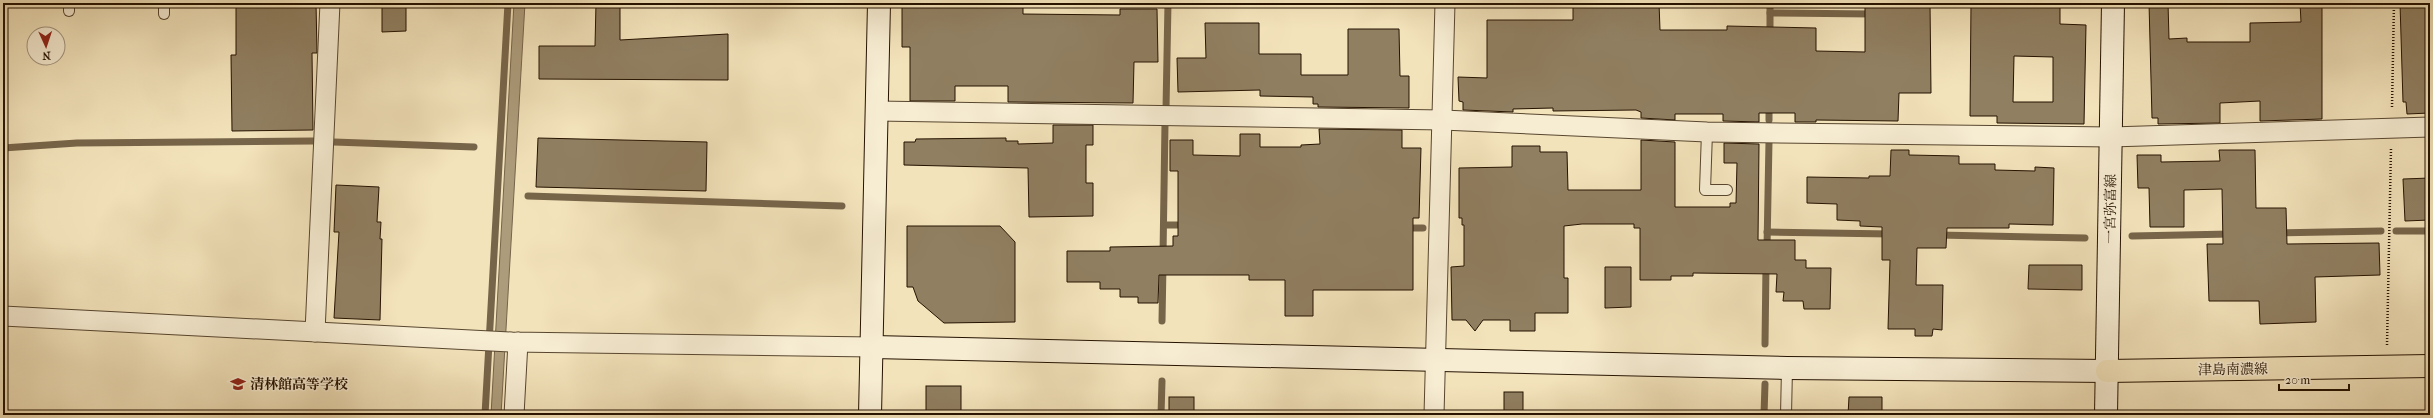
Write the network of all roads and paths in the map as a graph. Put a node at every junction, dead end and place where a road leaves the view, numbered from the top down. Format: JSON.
{"nodes":[{"id":1,"x":164,"y":3,"type":"edge"},
{"id":2,"x":330,"y":3,"type":"edge"},
{"id":3,"x":879,"y":3,"type":"edge"},
{"id":4,"x":1445,"y":3,"type":"edge"},
{"id":5,"x":2113,"y":3,"type":"edge"},
{"id":6,"x":2394,"y":3,"type":"edge"},
{"id":7,"x":164,"y":14,"type":"dead end"},
{"id":8,"x":877,"y":111,"type":"junction"},
{"id":9,"x":1443,"y":120,"type":"junction"},
{"id":10,"x":2430,"y":127,"type":"edge"},
{"id":11,"x":2391,"y":128,"type":"junction"},
{"id":12,"x":1707,"y":132,"type":"junction"},
{"id":13,"x":2111,"y":137,"type":"junction"},
{"id":14,"x":1727,"y":190,"type":"dead end"},
{"id":15,"x":3,"y":316,"type":"edge"},
{"id":16,"x":315,"y":332,"type":"junction"},
{"id":17,"x":515,"y":342,"type":"junction"},
{"id":18,"x":873,"y":347,"type":"junction"},
{"id":19,"x":1434,"y":360,"type":"junction"},
{"id":20,"x":2387,"y":366,"type":"junction"},
{"id":21,"x":2430,"y":366,"type":"edge"},
{"id":22,"x":1787,"y":368,"type":"junction"},
{"id":23,"x":2107,"y":371,"type":"junction"},
{"id":24,"x":514,"y":415,"type":"edge"},
{"id":25,"x":870,"y":415,"type":"edge"},
{"id":26,"x":1434,"y":415,"type":"edge"},
{"id":27,"x":1786,"y":415,"type":"edge"},
{"id":28,"x":2106,"y":415,"type":"edge"}],
"edges":[{"from":1,"to":7,"type":"lane"},
{"from":2,"to":16,"type":"street"},
{"from":3,"to":8,"type":"street"},
{"from":4,"to":9,"type":"street"},
{"from":5,"to":13,"type":"street","name":"一宮弥富線"},
{"from":6,"to":11,"type":"path"},
{"from":8,"to":9,"type":"street"},
{"from":8,"to":18,"type":"street"},
{"from":9,"to":12,"type":"street"},
{"from":9,"to":19,"type":"street"},
{"from":10,"to":11,"type":"street"},
{"from":11,"to":13,"type":"street"},
{"from":11,"to":20,"type":"path"},
{"from":12,"to":13,"type":"street"},
{"from":12,"to":14,"type":"lane"},
{"from":13,"to":23,"type":"street","name":"一宮弥富線"},
{"from":15,"to":16,"type":"street"},
{"from":16,"to":17,"type":"street"},
{"from":17,"to":18,"type":"street"},
{"from":17,"to":24,"type":"street"},
{"from":18,"to":19,"type":"street"},
{"from":18,"to":25,"type":"street"},
{"from":19,"to":22,"type":"street"},
{"from":19,"to":26,"type":"street"},
{"from":20,"to":21,"type":"main road","name":"津島南濃線"},
{"from":20,"to":23,"type":"main road","name":"津島南濃線"},
{"from":22,"to":23,"type":"street"},
{"from":22,"to":27,"type":"lane"},
{"from":23,"to":28,"type":"street","name":"一宮弥富線"}]}
